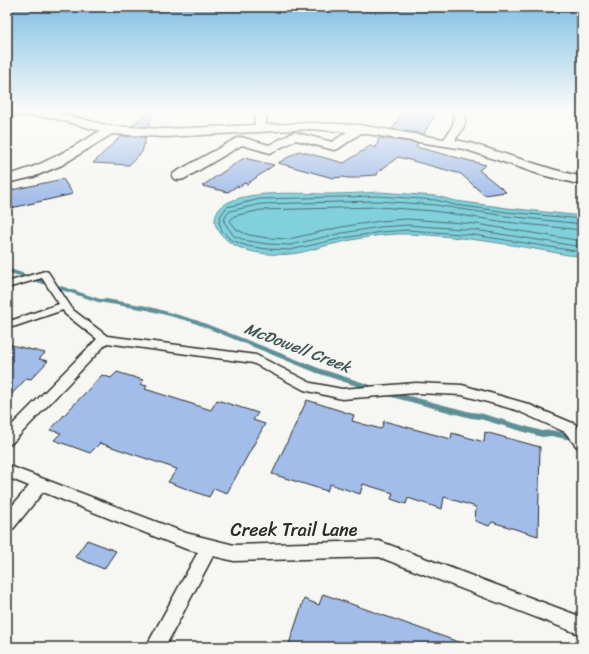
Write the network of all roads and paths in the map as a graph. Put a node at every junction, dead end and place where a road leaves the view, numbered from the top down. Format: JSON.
{"nodes":[{"id":1,"x":93,"y":141,"type":"edge"},
{"id":2,"x":241,"y":141,"type":"joint"},
{"id":3,"x":286,"y":141,"type":"edge"},
{"id":4,"x":312,"y":141,"type":"edge"},
{"id":5,"x":342,"y":141,"type":"edge"},
{"id":6,"x":438,"y":141,"type":"edge"},
{"id":7,"x":448,"y":142,"type":"joint"},
{"id":8,"x":179,"y":176,"type":"dead end"},
{"id":9,"x":7,"y":179,"type":"edge"},
{"id":10,"x":582,"y":181,"type":"edge"},
{"id":11,"x":7,"y":285,"type":"edge"},
{"id":12,"x":65,"y":306,"type":"junction"},
{"id":13,"x":7,"y":321,"type":"edge"},
{"id":14,"x":104,"y":339,"type":"junction"},
{"id":15,"x":7,"y":439,"type":"edge"},
{"id":16,"x":582,"y":443,"type":"edge"},
{"id":17,"x":7,"y":471,"type":"edge"},
{"id":18,"x":40,"y":484,"type":"junction"},
{"id":19,"x":7,"y":524,"type":"edge"},
{"id":20,"x":209,"y":547,"type":"junction"},
{"id":21,"x":582,"y":626,"type":"edge"},
{"id":22,"x":155,"y":647,"type":"edge"}],
"edges":[{"from":1,"to":9,"type":"street"},
{"from":2,"to":3,"type":"street"},
{"from":2,"to":8,"type":"street"},
{"from":4,"to":5,"type":"street"},
{"from":6,"to":7,"type":"street"},
{"from":7,"to":10,"type":"street"},
{"from":11,"to":12,"type":"lane"},
{"from":12,"to":13,"type":"lane"},
{"from":12,"to":14,"type":"lane"},
{"from":14,"to":15,"type":"lane"},
{"from":14,"to":16,"type":"lane"},
{"from":17,"to":18,"type":"lane","name":"Creek Trail Lane"},
{"from":18,"to":19,"type":"lane"},
{"from":18,"to":20,"type":"lane","name":"Creek Trail Lane"},
{"from":20,"to":21,"type":"lane","name":"Creek Trail Lane"},
{"from":20,"to":22,"type":"lane"}]}
